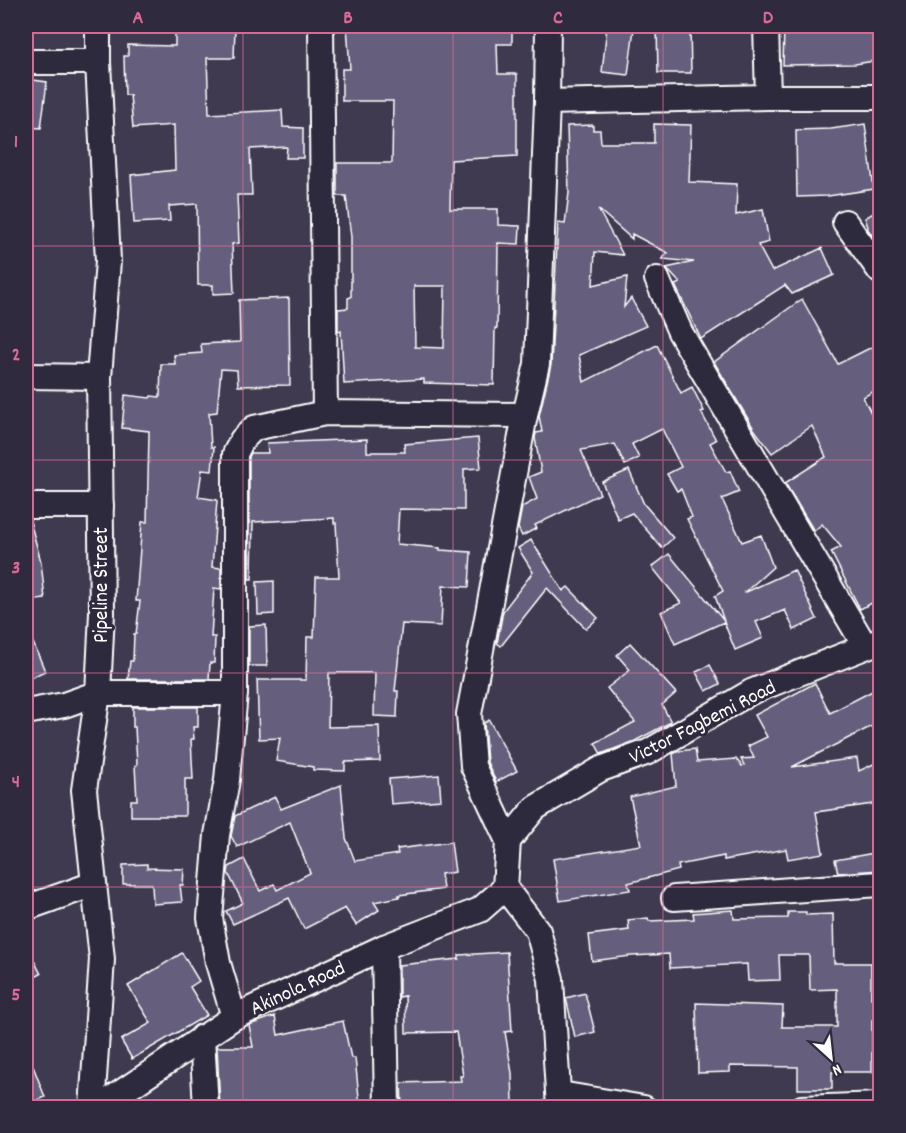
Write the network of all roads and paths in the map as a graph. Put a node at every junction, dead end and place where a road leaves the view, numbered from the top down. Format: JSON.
{"nodes":[{"id":1,"x":98,"y":26,"type":"edge"},
{"id":2,"x":321,"y":26,"type":"edge"},
{"id":3,"x":548,"y":26,"type":"edge"},
{"id":4,"x":766,"y":26,"type":"edge"},
{"id":5,"x":26,"y":62,"type":"edge"},
{"id":6,"x":98,"y":62,"type":"junction"},
{"id":7,"x":880,"y":95,"type":"edge"},
{"id":8,"x":768,"y":97,"type":"junction"},
{"id":9,"x":548,"y":102,"type":"junction"},
{"id":10,"x":845,"y":222,"type":"dead end"},
{"id":11,"x":880,"y":271,"type":"edge"},
{"id":12,"x":657,"y":279,"type":"dead end"},
{"id":13,"x":26,"y":376,"type":"edge"},
{"id":14,"x":99,"y":377,"type":"junction"},
{"id":15,"x":325,"y":413,"type":"junction"},
{"id":16,"x":525,"y":415,"type":"junction"},
{"id":17,"x":26,"y":506,"type":"edge"},
{"id":18,"x":100,"y":506,"type":"junction"},
{"id":19,"x":873,"y":644,"type":"edge"},
{"id":20,"x":98,"y":693,"type":"junction"},
{"id":21,"x":235,"y":693,"type":"junction"},
{"id":22,"x":26,"y":712,"type":"edge"},
{"id":23,"x":508,"y":841,"type":"junction"},
{"id":24,"x":94,"y":884,"type":"junction"},
{"id":25,"x":880,"y":885,"type":"edge"},
{"id":26,"x":506,"y":888,"type":"junction"},
{"id":27,"x":674,"y":898,"type":"dead end"},
{"id":28,"x":26,"y":908,"type":"edge"},
{"id":29,"x":384,"y":947,"type":"junction"},
{"id":30,"x":234,"y":1017,"type":"junction"},
{"id":31,"x":202,"y":1037,"type":"junction"},
{"id":32,"x":560,"y":1101,"type":"edge"},
{"id":33,"x":880,"y":1105,"type":"edge"},
{"id":34,"x":92,"y":1107,"type":"edge"},
{"id":35,"x":98,"y":1107,"type":"edge"},
{"id":36,"x":206,"y":1107,"type":"edge"},
{"id":37,"x":387,"y":1107,"type":"edge"},
{"id":38,"x":644,"y":1107,"type":"edge"},
{"id":39,"x":802,"y":1107,"type":"edge"}],
"edges":[{"from":1,"to":6,"type":"street","name":"Pipeline Street"},
{"from":2,"to":15,"type":"street"},
{"from":3,"to":9,"type":"street"},
{"from":4,"to":8,"type":"street"},
{"from":5,"to":6,"type":"street"},
{"from":6,"to":14,"type":"street","name":"Pipeline Street"},
{"from":7,"to":8,"type":"street"},
{"from":8,"to":9,"type":"street"},
{"from":9,"to":16,"type":"street"},
{"from":10,"to":11,"type":"street"},
{"from":12,"to":19,"type":"street"},
{"from":13,"to":14,"type":"street"},
{"from":14,"to":18,"type":"street","name":"Pipeline Street"},
{"from":15,"to":16,"type":"street"},
{"from":15,"to":21,"type":"street"},
{"from":16,"to":23,"type":"street"},
{"from":17,"to":18,"type":"street"},
{"from":18,"to":20,"type":"street","name":"Pipeline Street"},
{"from":19,"to":23,"type":"street","name":"Victor Fagbemi Road"},
{"from":20,"to":21,"type":"street"},
{"from":20,"to":22,"type":"street"},
{"from":20,"to":24,"type":"street","name":"Pipeline Street"},
{"from":21,"to":30,"type":"street"},
{"from":23,"to":26,"type":"street"},
{"from":24,"to":28,"type":"street"},
{"from":24,"to":34,"type":"street","name":"Pipeline Street"},
{"from":25,"to":27,"type":"street"},
{"from":26,"to":29,"type":"street","name":"Akinola Road"},
{"from":26,"to":32,"type":"street"},
{"from":29,"to":30,"type":"street","name":"Akinola Road"},
{"from":29,"to":37,"type":"street"},
{"from":30,"to":31,"type":"street","name":"Akinola Road"},
{"from":31,"to":35,"type":"street","name":"Akinola Road"},
{"from":31,"to":36,"type":"street"},
{"from":32,"to":38,"type":"street"},
{"from":33,"to":39,"type":"street"}]}
